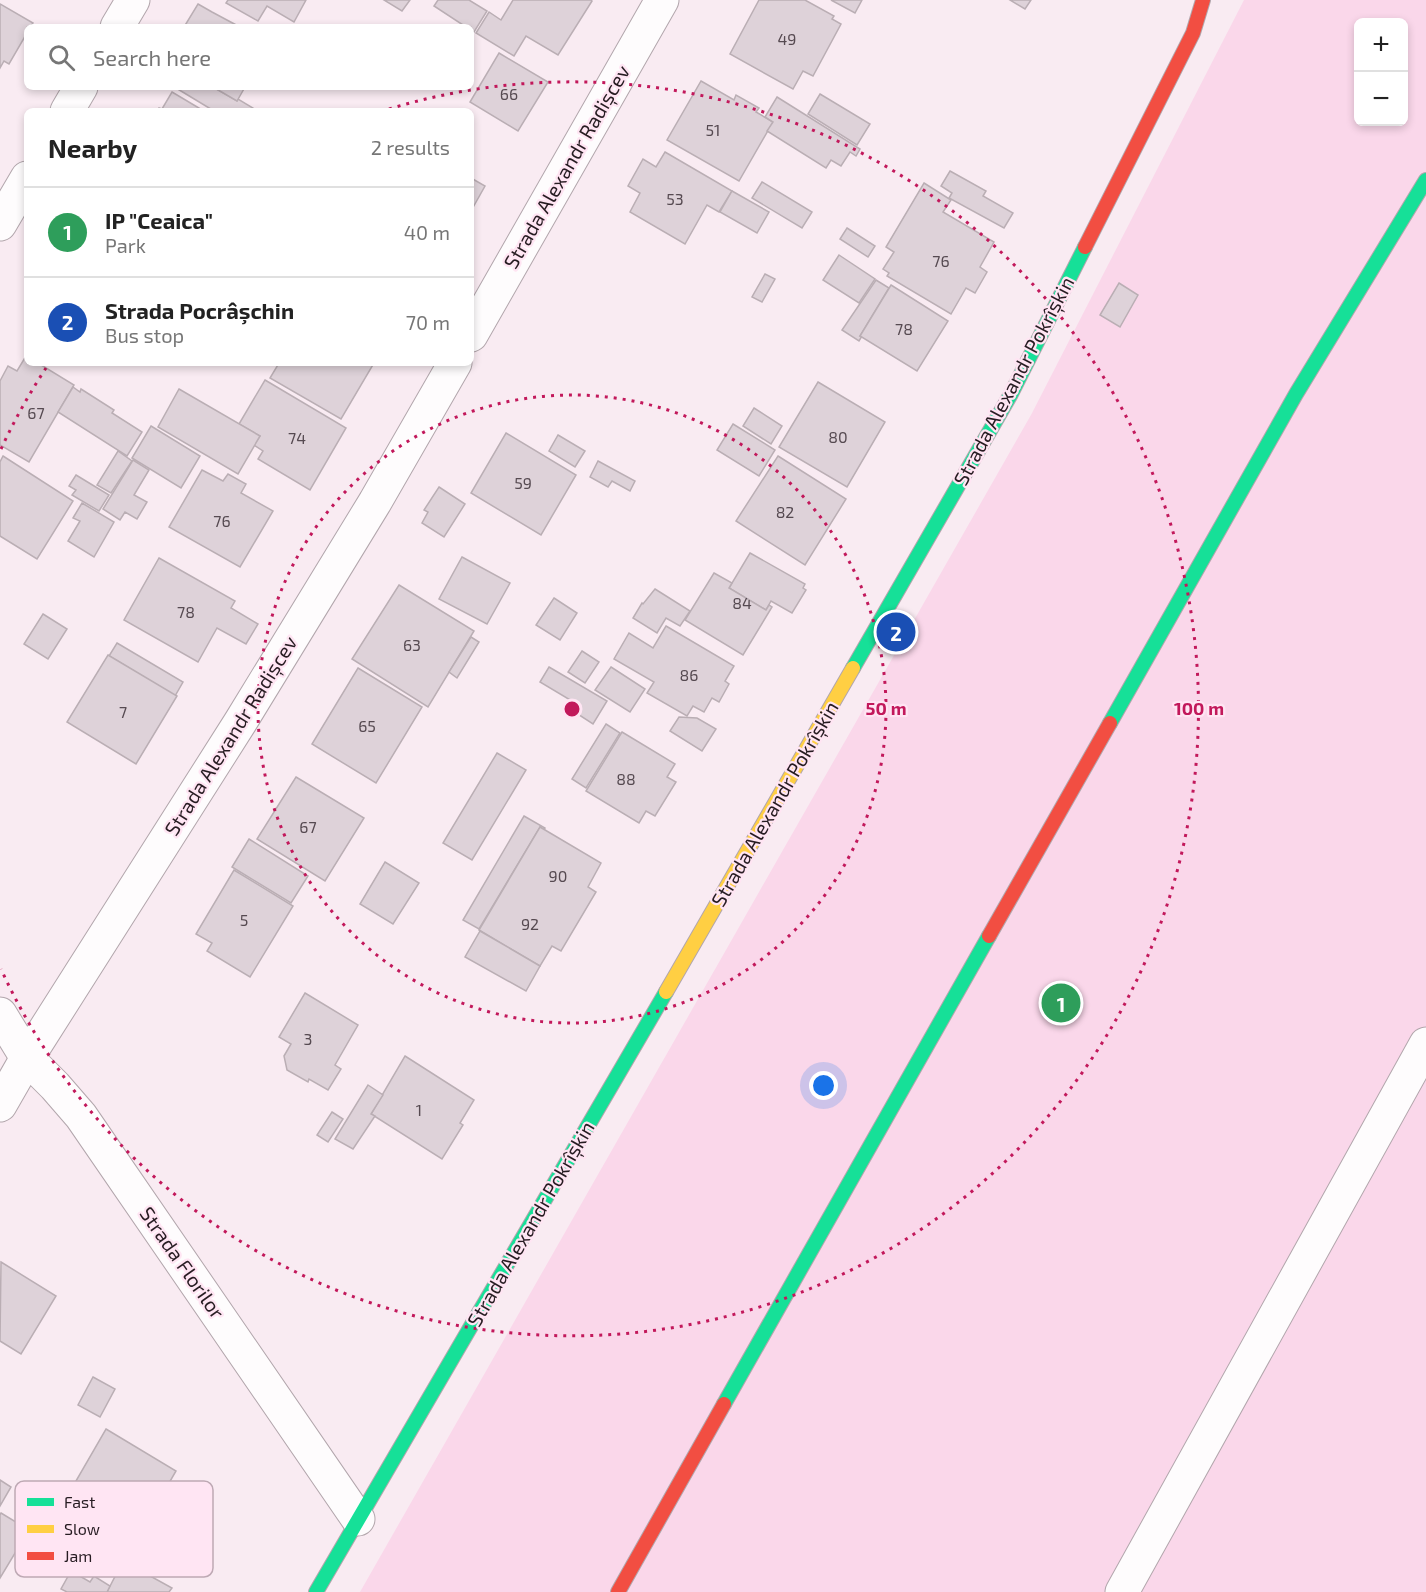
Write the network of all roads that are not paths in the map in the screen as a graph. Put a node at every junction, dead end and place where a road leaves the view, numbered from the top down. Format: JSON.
{"nodes":[{"id":1,"x":133,"y":0,"type":"edge"},
{"id":2,"x":662,"y":0,"type":"edge"},
{"id":3,"x":1203,"y":0,"type":"edge"},
{"id":4,"x":119,"y":24,"type":"edge"},
{"id":5,"x":79,"y":90,"type":"edge"},
{"id":6,"x":69,"y":108,"type":"edge"},
{"id":7,"x":1426,"y":180,"type":"edge"},
{"id":8,"x":24,"y":183,"type":"edge"},
{"id":9,"x":0,"y":224,"type":"edge"},
{"id":10,"x":474,"y":330,"type":"edge"},
{"id":11,"x":453,"y":366,"type":"edge"},
{"id":12,"x":0,"y":1014,"type":"edge"},
{"id":13,"x":1426,"y":1044,"type":"edge"},
{"id":14,"x":27,"y":1058,"type":"junction"},
{"id":15,"x":0,"y":1105,"type":"edge"},
{"id":16,"x":358,"y":1519,"type":"junction"},
{"id":17,"x":316,"y":1592,"type":"edge"},
{"id":18,"x":618,"y":1592,"type":"edge"},
{"id":19,"x":1122,"y":1592,"type":"edge"}],
"edges":[{"from":1,"to":4,"type":"street"},
{"from":2,"to":10,"type":"street","name":"Strada Alexandr Radișcev"},
{"from":3,"to":16,"type":"street","name":"Strada Alexandr Pokrîșkin"},
{"from":5,"to":6,"type":"street"},
{"from":7,"to":18,"type":"street"},
{"from":8,"to":9,"type":"street"},
{"from":11,"to":14,"type":"street","name":"Strada Alexandr Radișcev"},
{"from":12,"to":14,"type":"street","name":"Strada Florilor"},
{"from":13,"to":19,"type":"street"},
{"from":14,"to":15,"type":"street","name":"Strada Alexandr Radișcev"},
{"from":14,"to":16,"type":"street","name":"Strada Florilor"},
{"from":16,"to":17,"type":"street","name":"Strada Alexandr Pokrîșkin"}]}
